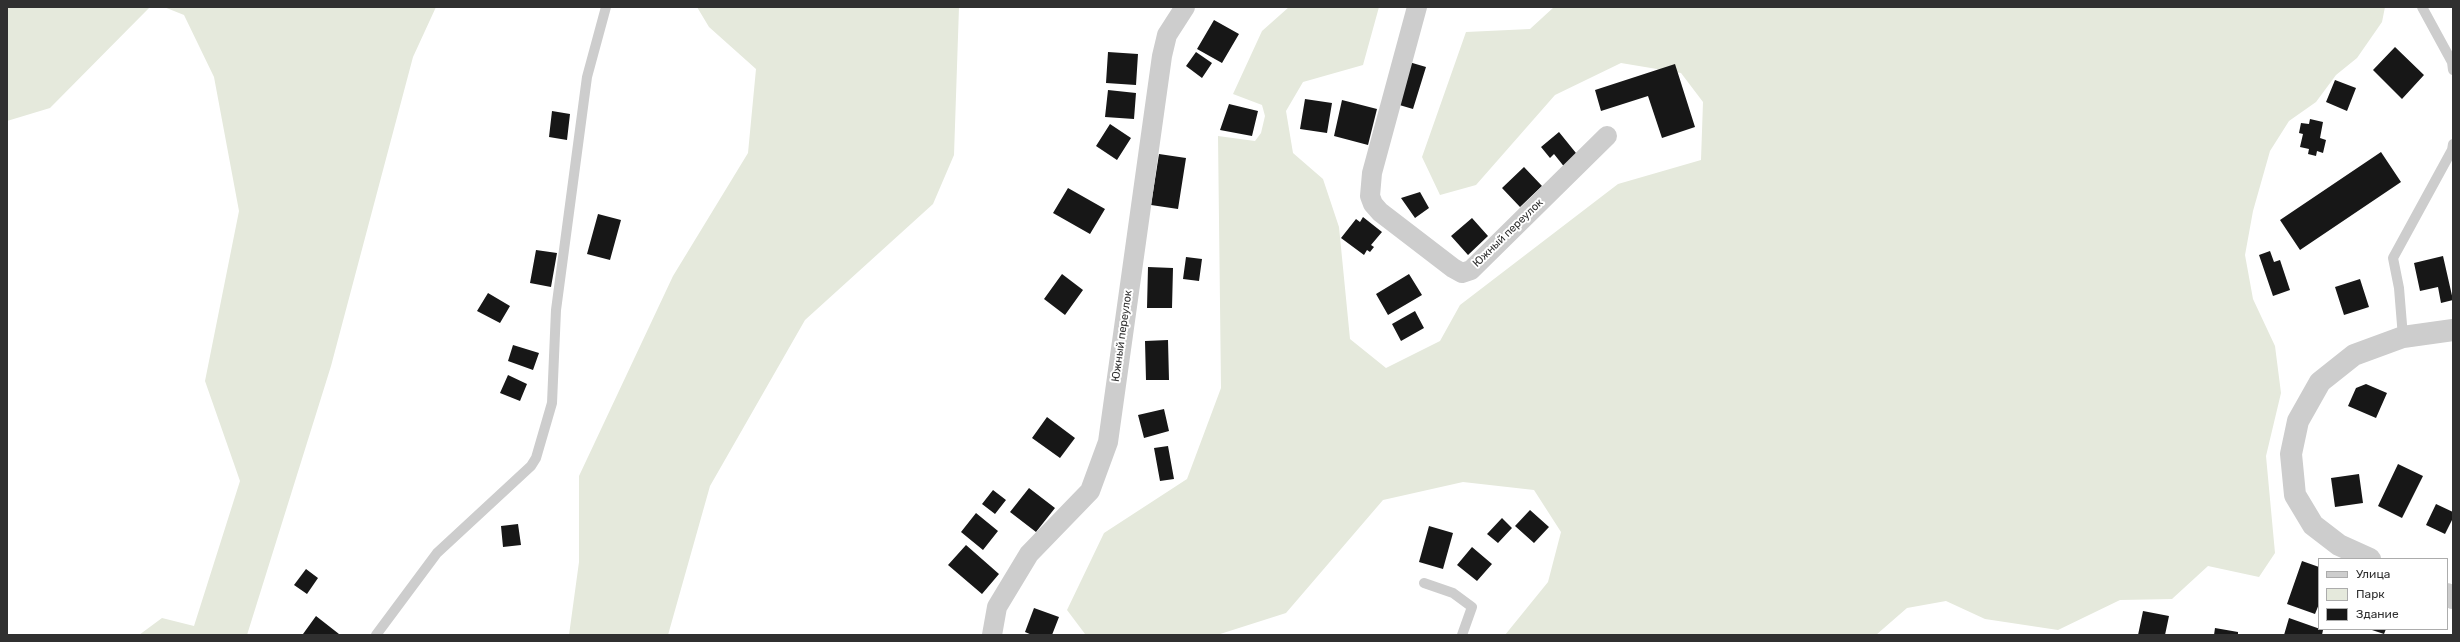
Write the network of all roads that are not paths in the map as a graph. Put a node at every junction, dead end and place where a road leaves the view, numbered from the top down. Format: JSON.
{"nodes":[{"id":1,"x":606,"y":7,"type":"edge"},
{"id":2,"x":1185,"y":7,"type":"edge"},
{"id":3,"x":1417,"y":7,"type":"edge"},
{"id":4,"x":2422,"y":7,"type":"edge"},
{"id":5,"x":2453,"y":70,"type":"edge"},
{"id":6,"x":1607,"y":136,"type":"dead end"},
{"id":7,"x":2453,"y":144,"type":"edge"},
{"id":8,"x":2453,"y":330,"type":"edge"},
{"id":9,"x":2403,"y":337,"type":"junction"},
{"id":10,"x":2368,"y":558,"type":"edge"},
{"id":11,"x":1424,"y":584,"type":"dead end"},
{"id":12,"x":376,"y":635,"type":"edge"},
{"id":13,"x":992,"y":635,"type":"edge"},
{"id":14,"x":1462,"y":635,"type":"edge"}],
"edges":[{"from":1,"to":12,"type":"lane"},
{"from":2,"to":13,"type":"street","name":"Южный переулок"},
{"from":3,"to":6,"type":"street","name":"Южный переулок"},
{"from":4,"to":5,"type":"lane"},
{"from":7,"to":9,"type":"lane"},
{"from":8,"to":9,"type":"street"},
{"from":9,"to":10,"type":"street"},
{"from":11,"to":14,"type":"lane"}]}
